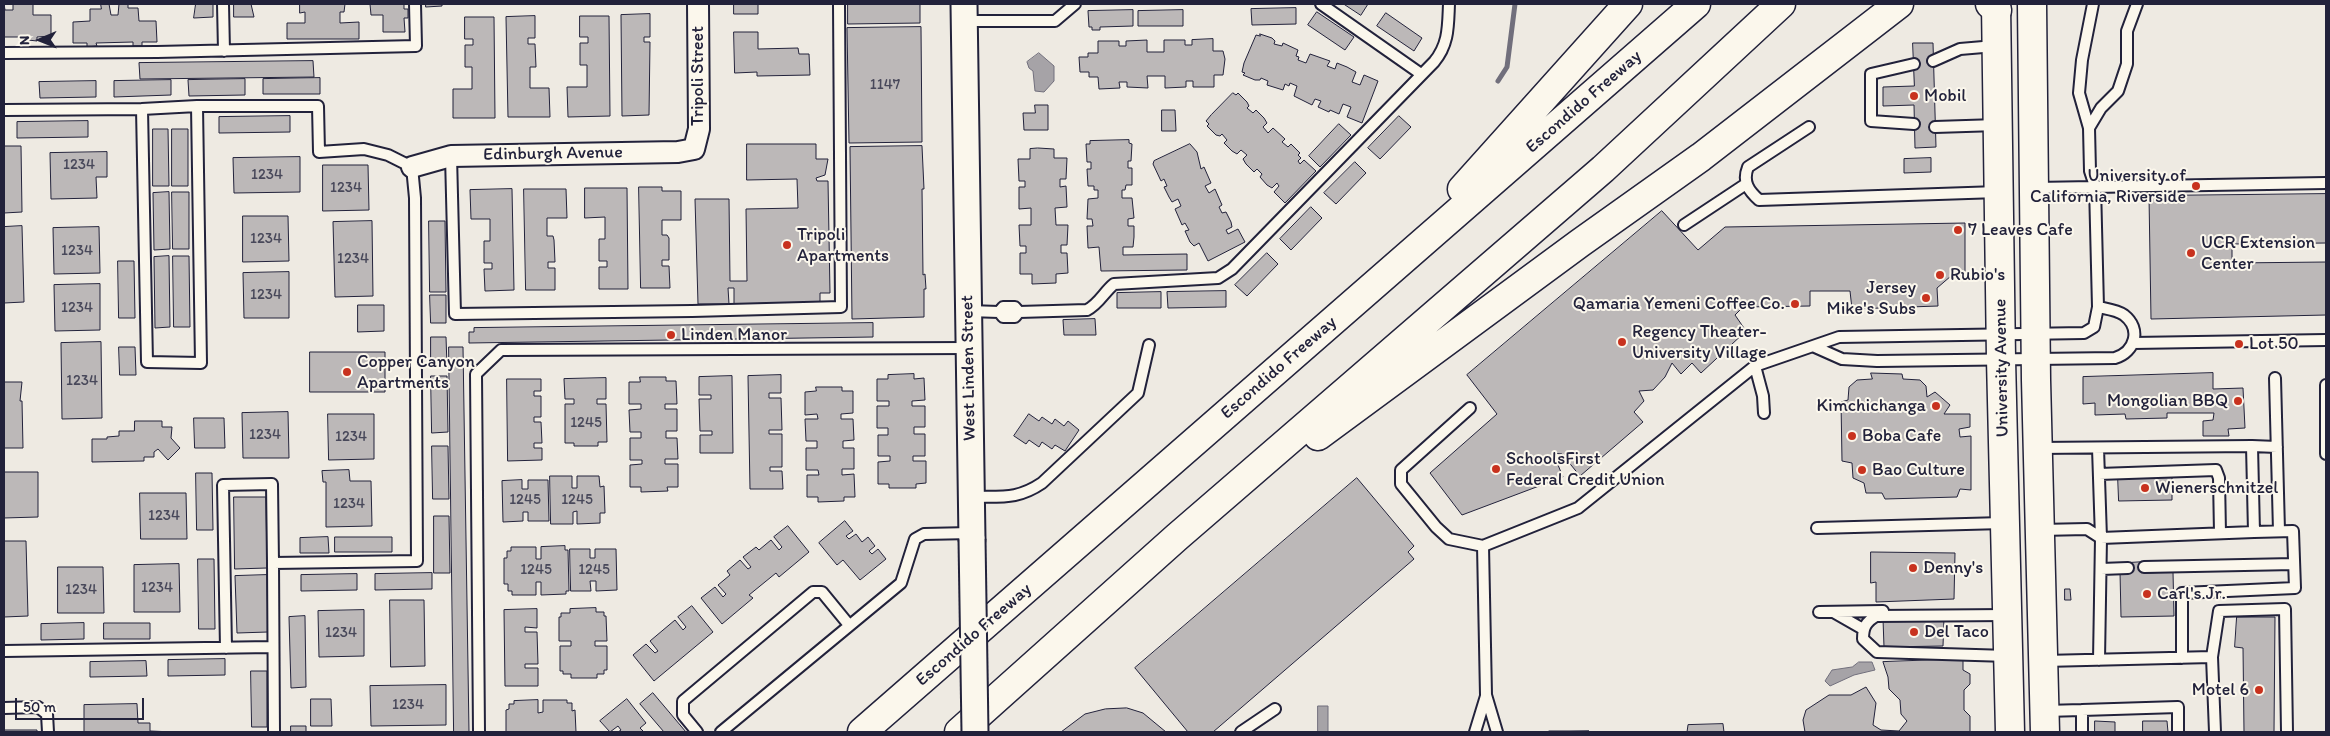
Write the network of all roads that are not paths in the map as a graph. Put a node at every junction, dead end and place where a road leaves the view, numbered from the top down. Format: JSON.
{"nodes":[{"id":1,"x":223,"y":4,"type":"edge"},
{"id":2,"x":415,"y":4,"type":"edge"},
{"id":3,"x":698,"y":4,"type":"edge"},
{"id":4,"x":839,"y":4,"type":"edge"},
{"id":5,"x":1075,"y":4,"type":"edge"},
{"id":6,"x":1321,"y":4,"type":"edge"},
{"id":7,"x":1449,"y":4,"type":"edge"},
{"id":8,"x":1628,"y":4,"type":"edge"},
{"id":9,"x":1696,"y":4,"type":"edge"},
{"id":10,"x":1782,"y":4,"type":"edge"},
{"id":11,"x":1899,"y":4,"type":"edge"},
{"id":12,"x":2032,"y":4,"type":"edge"},
{"id":13,"x":2093,"y":4,"type":"edge"},
{"id":14,"x":2137,"y":4,"type":"edge"},
{"id":15,"x":1994,"y":6,"type":"edge"},
{"id":16,"x":964,"y":13,"type":"edge"},
{"id":17,"x":1997,"y":46,"type":"junction"},
{"id":18,"x":224,"y":51,"type":"junction"},
{"id":19,"x":4,"y":53,"type":"edge"},
{"id":20,"x":1933,"y":60,"type":"dead end"},
{"id":21,"x":1914,"y":64,"type":"dead end"},
{"id":22,"x":1421,"y":74,"type":"junction"},
{"id":23,"x":197,"y":106,"type":"junction"},
{"id":24,"x":142,"y":109,"type":"junction"},
{"id":25,"x":4,"y":110,"type":"edge"},
{"id":26,"x":1914,"y":124,"type":"dead end"},
{"id":27,"x":1998,"y":125,"type":"junction"},
{"id":28,"x":1935,"y":126,"type":"dead end"},
{"id":29,"x":1809,"y":127,"type":"dead end"},
{"id":30,"x":2089,"y":128,"type":"junction"},
{"id":31,"x":694,"y":149,"type":"joint"},
{"id":32,"x":451,"y":156,"type":"junction"},
{"id":33,"x":412,"y":167,"type":"junction"},
{"id":34,"x":2326,"y":183,"type":"edge"},
{"id":35,"x":1746,"y":184,"type":"junction"},
{"id":36,"x":2095,"y":186,"type":"junction"},
{"id":37,"x":2034,"y":188,"type":"junction"},
{"id":38,"x":1999,"y":192,"type":"junction"},
{"id":39,"x":1684,"y":225,"type":"dead end"},
{"id":40,"x":1384,"y":277,"type":"junction"},
{"id":41,"x":2098,"y":307,"type":"junction"},
{"id":42,"x":968,"y":311,"type":"junction"},
{"id":43,"x":2326,"y":340,"type":"edge"},
{"id":44,"x":2133,"y":343,"type":"junction"},
{"id":45,"x":1149,"y":345,"type":"dead end"},
{"id":46,"x":2036,"y":346,"type":"junction"},
{"id":47,"x":1815,"y":347,"type":"junction"},
{"id":48,"x":2001,"y":347,"type":"junction"},
{"id":49,"x":968,"y":348,"type":"junction"},
{"id":50,"x":1755,"y":366,"type":"junction"},
{"id":51,"x":2275,"y":378,"type":"dead end"},
{"id":52,"x":2326,"y":385,"type":"edge"},
{"id":53,"x":1470,"y":408,"type":"dead end"},
{"id":54,"x":1764,"y":413,"type":"dead end"},
{"id":55,"x":2252,"y":446,"type":"junction"},
{"id":56,"x":2277,"y":446,"type":"junction"},
{"id":57,"x":2037,"y":448,"type":"junction"},
{"id":58,"x":2098,"y":448,"type":"junction"},
{"id":59,"x":2326,"y":454,"type":"edge"},
{"id":60,"x":2099,"y":474,"type":"junction"},
{"id":61,"x":971,"y":497,"type":"junction"},
{"id":62,"x":2005,"y":523,"type":"junction"},
{"id":63,"x":1817,"y":528,"type":"dead end"},
{"id":64,"x":2040,"y":530,"type":"junction"},
{"id":65,"x":2279,"y":531,"type":"junction"},
{"id":66,"x":2254,"y":532,"type":"junction"},
{"id":67,"x":2220,"y":533,"type":"junction"},
{"id":68,"x":971,"y":536,"type":"junction"},
{"id":69,"x":1177,"y":538,"type":"junction"},
{"id":70,"x":2101,"y":538,"type":"junction"},
{"id":71,"x":1483,"y":546,"type":"junction"},
{"id":72,"x":273,"y":563,"type":"junction"},
{"id":73,"x":2294,"y":564,"type":"junction"},
{"id":74,"x":2144,"y":567,"type":"dead end"},
{"id":75,"x":2128,"y":568,"type":"dead end"},
{"id":76,"x":2101,"y":569,"type":"junction"},
{"id":77,"x":1819,"y":612,"type":"dead end"},
{"id":78,"x":1832,"y":612,"type":"junction"},
{"id":79,"x":2007,"y":613,"type":"junction"},
{"id":80,"x":849,"y":625,"type":"junction"},
{"id":81,"x":1863,"y":629,"type":"junction"},
{"id":82,"x":272,"y":647,"type":"junction"},
{"id":83,"x":226,"y":648,"type":"junction"},
{"id":84,"x":4,"y":651,"type":"edge"},
{"id":85,"x":2009,"y":656,"type":"junction"},
{"id":86,"x":2212,"y":657,"type":"junction"},
{"id":87,"x":2182,"y":658,"type":"junction"},
{"id":88,"x":2100,"y":660,"type":"junction"},
{"id":89,"x":2044,"y":662,"type":"junction"},
{"id":90,"x":1486,"y":695,"type":"junction"},
{"id":91,"x":4,"y":708,"type":"edge"},
{"id":92,"x":1275,"y":710,"type":"dead end"},
{"id":93,"x":2082,"y":710,"type":"junction"},
{"id":94,"x":2045,"y":722,"type":"edge"},
{"id":95,"x":48,"y":732,"type":"edge"},
{"id":96,"x":274,"y":732,"type":"edge"},
{"id":97,"x":479,"y":732,"type":"edge"},
{"id":98,"x":697,"y":732,"type":"edge"},
{"id":99,"x":721,"y":732,"type":"edge"},
{"id":100,"x":862,"y":732,"type":"edge"},
{"id":101,"x":959,"y":732,"type":"edge"},
{"id":102,"x":974,"y":732,"type":"edge"},
{"id":103,"x":1241,"y":732,"type":"edge"},
{"id":104,"x":1475,"y":732,"type":"edge"},
{"id":105,"x":1497,"y":732,"type":"edge"},
{"id":106,"x":2010,"y":732,"type":"edge"},
{"id":107,"x":2082,"y":732,"type":"edge"},
{"id":108,"x":2178,"y":732,"type":"edge"},
{"id":109,"x":2214,"y":732,"type":"edge"},
{"id":110,"x":2287,"y":732,"type":"edge"}],
"edges":[{"from":1,"to":18,"type":"lane"},
{"from":2,"to":18,"type":"lane"},
{"from":3,"to":31,"type":"street","name":"Tripoli Street"},
{"from":4,"to":32,"type":"lane"},
{"from":5,"to":16,"type":"lane"},
{"from":6,"to":22,"type":"lane"},
{"from":7,"to":22,"type":"lane"},
{"from":8,"to":40,"type":"main road"},
{"from":9,"to":40,"type":"main road","name":"Escondido Freeway"},
{"from":10,"to":69,"type":"main road"},
{"from":11,"to":69,"type":"main road"},
{"from":12,"to":37,"type":"main road","name":"University Avenue"},
{"from":13,"to":30,"type":"lane"},
{"from":14,"to":30,"type":"lane"},
{"from":15,"to":17,"type":"main road","name":"University Avenue"},
{"from":16,"to":42,"type":"street","name":"West Linden Street"},
{"from":17,"to":20,"type":"lane"},
{"from":17,"to":27,"type":"main road","name":"University Avenue"},
{"from":18,"to":19,"type":"lane"},
{"from":21,"to":26,"type":"lane"},
{"from":22,"to":42,"type":"lane"},
{"from":23,"to":24,"type":"lane"},
{"from":23,"to":24,"type":"lane"},
{"from":23,"to":33,"type":"lane"},
{"from":24,"to":25,"type":"lane"},
{"from":27,"to":28,"type":"lane"},
{"from":27,"to":38,"type":"main road","name":"University Avenue"},
{"from":29,"to":35,"type":"lane"},
{"from":30,"to":36,"type":"lane"},
{"from":31,"to":32,"type":"street","name":"Edinburgh Avenue"},
{"from":32,"to":33,"type":"street","name":"Edinburgh Avenue"},
{"from":33,"to":72,"type":"lane"},
{"from":34,"to":36,"type":"lane"},
{"from":35,"to":38,"type":"lane"},
{"from":35,"to":39,"type":"lane"},
{"from":36,"to":37,"type":"lane"},
{"from":36,"to":41,"type":"lane"},
{"from":37,"to":46,"type":"main road","name":"University Avenue"},
{"from":38,"to":48,"type":"main road","name":"University Avenue"},
{"from":40,"to":100,"type":"main road","name":"Escondido Freeway"},
{"from":41,"to":44,"type":"lane"},
{"from":41,"to":46,"type":"lane"},
{"from":42,"to":49,"type":"street","name":"West Linden Street"},
{"from":43,"to":44,"type":"lane"},
{"from":44,"to":46,"type":"lane"},
{"from":45,"to":61,"type":"lane"},
{"from":46,"to":48,"type":"lane"},
{"from":46,"to":48,"type":"lane"},
{"from":46,"to":57,"type":"main road","name":"University Avenue"},
{"from":47,"to":48,"type":"lane"},
{"from":47,"to":48,"type":"lane"},
{"from":47,"to":50,"type":"lane"},
{"from":48,"to":62,"type":"main road","name":"University Avenue"},
{"from":49,"to":61,"type":"street","name":"West Linden Street"},
{"from":49,"to":97,"type":"lane"},
{"from":50,"to":54,"type":"lane"},
{"from":50,"to":71,"type":"lane"},
{"from":51,"to":56,"type":"lane"},
{"from":52,"to":59,"type":"lane"},
{"from":53,"to":71,"type":"lane"},
{"from":55,"to":56,"type":"lane"},
{"from":55,"to":58,"type":"lane"},
{"from":55,"to":66,"type":"lane"},
{"from":56,"to":65,"type":"lane"},
{"from":57,"to":58,"type":"lane"},
{"from":57,"to":64,"type":"main road","name":"University Avenue"},
{"from":58,"to":60,"type":"lane"},
{"from":60,"to":67,"type":"lane"},
{"from":60,"to":70,"type":"lane"},
{"from":61,"to":68,"type":"street","name":"West Linden Street"},
{"from":62,"to":63,"type":"lane"},
{"from":62,"to":79,"type":"main road","name":"University Avenue"},
{"from":64,"to":70,"type":"lane"},
{"from":64,"to":89,"type":"main road","name":"University Avenue"},
{"from":65,"to":66,"type":"lane"},
{"from":65,"to":73,"type":"lane"},
{"from":66,"to":67,"type":"lane"},
{"from":67,"to":70,"type":"lane"},
{"from":68,"to":80,"type":"lane"},
{"from":68,"to":102,"type":"street","name":"West Linden Street","bridge":true},
{"from":69,"to":101,"type":"main road"},
{"from":70,"to":76,"type":"lane"},
{"from":71,"to":90,"type":"lane"},
{"from":72,"to":82,"type":"lane"},
{"from":72,"to":83,"type":"lane"},
{"from":73,"to":74,"type":"lane"},
{"from":73,"to":87,"type":"lane"},
{"from":75,"to":76,"type":"lane"},
{"from":76,"to":88,"type":"lane"},
{"from":77,"to":78,"type":"lane"},
{"from":78,"to":79,"type":"lane"},
{"from":78,"to":81,"type":"lane"},
{"from":79,"to":81,"type":"lane"},
{"from":79,"to":85,"type":"main road","name":"University Avenue"},
{"from":80,"to":98,"type":"lane"},
{"from":80,"to":99,"type":"lane"},
{"from":81,"to":85,"type":"lane"},
{"from":82,"to":83,"type":"lane"},
{"from":82,"to":96,"type":"lane"},
{"from":83,"to":84,"type":"lane"},
{"from":85,"to":106,"type":"main road","name":"University Avenue"},
{"from":86,"to":87,"type":"lane"},
{"from":86,"to":109,"type":"lane"},
{"from":86,"to":110,"type":"lane"},
{"from":87,"to":88,"type":"lane"},
{"from":88,"to":89,"type":"lane"},
{"from":89,"to":94,"type":"main road","name":"University Avenue"},
{"from":90,"to":104,"type":"lane"},
{"from":90,"to":105,"type":"lane"},
{"from":91,"to":95,"type":"lane"},
{"from":92,"to":103,"type":"lane"},
{"from":93,"to":94,"type":"lane"},
{"from":93,"to":107,"type":"lane"},
{"from":93,"to":108,"type":"lane"}]}
